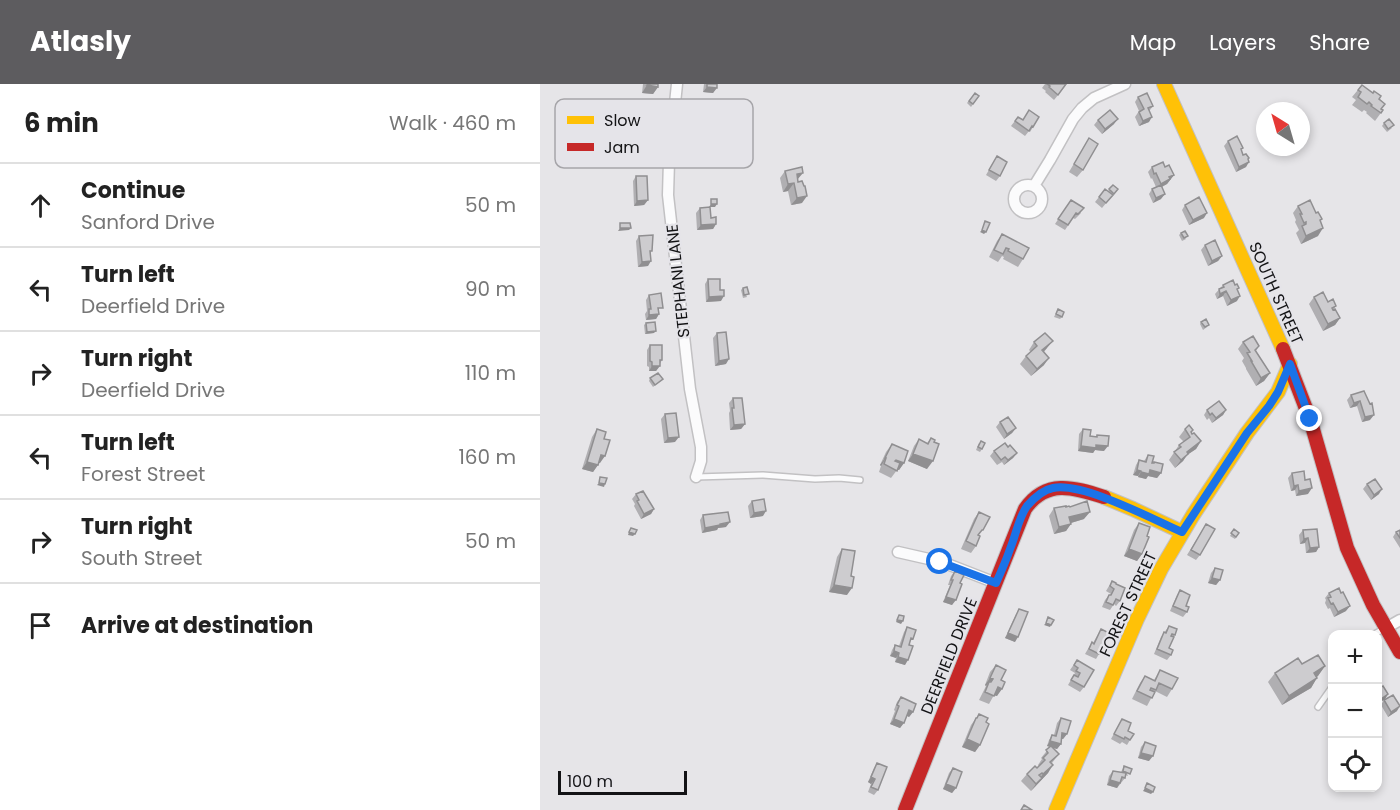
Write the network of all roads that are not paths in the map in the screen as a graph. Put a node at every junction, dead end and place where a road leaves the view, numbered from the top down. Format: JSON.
{"nodes":[{"id":1,"x":677,"y":84,"type":"edge"},
{"id":2,"x":1125,"y":84,"type":"edge"},
{"id":3,"x":1164,"y":84,"type":"edge"},
{"id":4,"x":675,"y":99,"type":"edge"},
{"id":5,"x":669,"y":168,"type":"edge"},
{"id":6,"x":1034,"y":186,"type":"dead end"},
{"id":7,"x":1290,"y":364,"type":"junction"},
{"id":8,"x":696,"y":477,"type":"joint"},
{"id":9,"x":860,"y":480,"type":"dead end"},
{"id":10,"x":1182,"y":532,"type":"junction"},
{"id":11,"x":898,"y":552,"type":"dead end"},
{"id":12,"x":996,"y":583,"type":"junction"},
{"id":13,"x":1400,"y":620,"type":"edge"},
{"id":14,"x":1380,"y":630,"type":"edge"},
{"id":15,"x":1382,"y":630,"type":"edge"},
{"id":16,"x":1382,"y":633,"type":"edge"},
{"id":17,"x":1400,"y":652,"type":"edge"},
{"id":18,"x":1328,"y":693,"type":"edge"},
{"id":19,"x":1318,"y":707,"type":"dead end"},
{"id":20,"x":905,"y":810,"type":"edge"},
{"id":21,"x":1056,"y":810,"type":"edge"}],
"edges":[{"from":1,"to":4,"type":"street","name":"STEPHANI LANE"},
{"from":2,"to":6,"type":"street"},
{"from":3,"to":7,"type":"street","name":"SOUTH STREET"},
{"from":5,"to":8,"type":"street","name":"STEPHANI LANE"},
{"from":7,"to":10,"type":"street","name":"FOREST STREET"},
{"from":7,"to":14,"type":"street","name":"SOUTH STREET"},
{"from":8,"to":9,"type":"lane"},
{"from":10,"to":12,"type":"street","name":"DEERFIELD DRIVE"},
{"from":10,"to":21,"type":"street","name":"FOREST STREET"},
{"from":11,"to":12,"type":"street"},
{"from":12,"to":20,"type":"street","name":"DEERFIELD DRIVE"},
{"from":13,"to":15,"type":"street"},
{"from":16,"to":17,"type":"street","name":"SOUTH STREET"},
{"from":18,"to":19,"type":"lane"}]}
